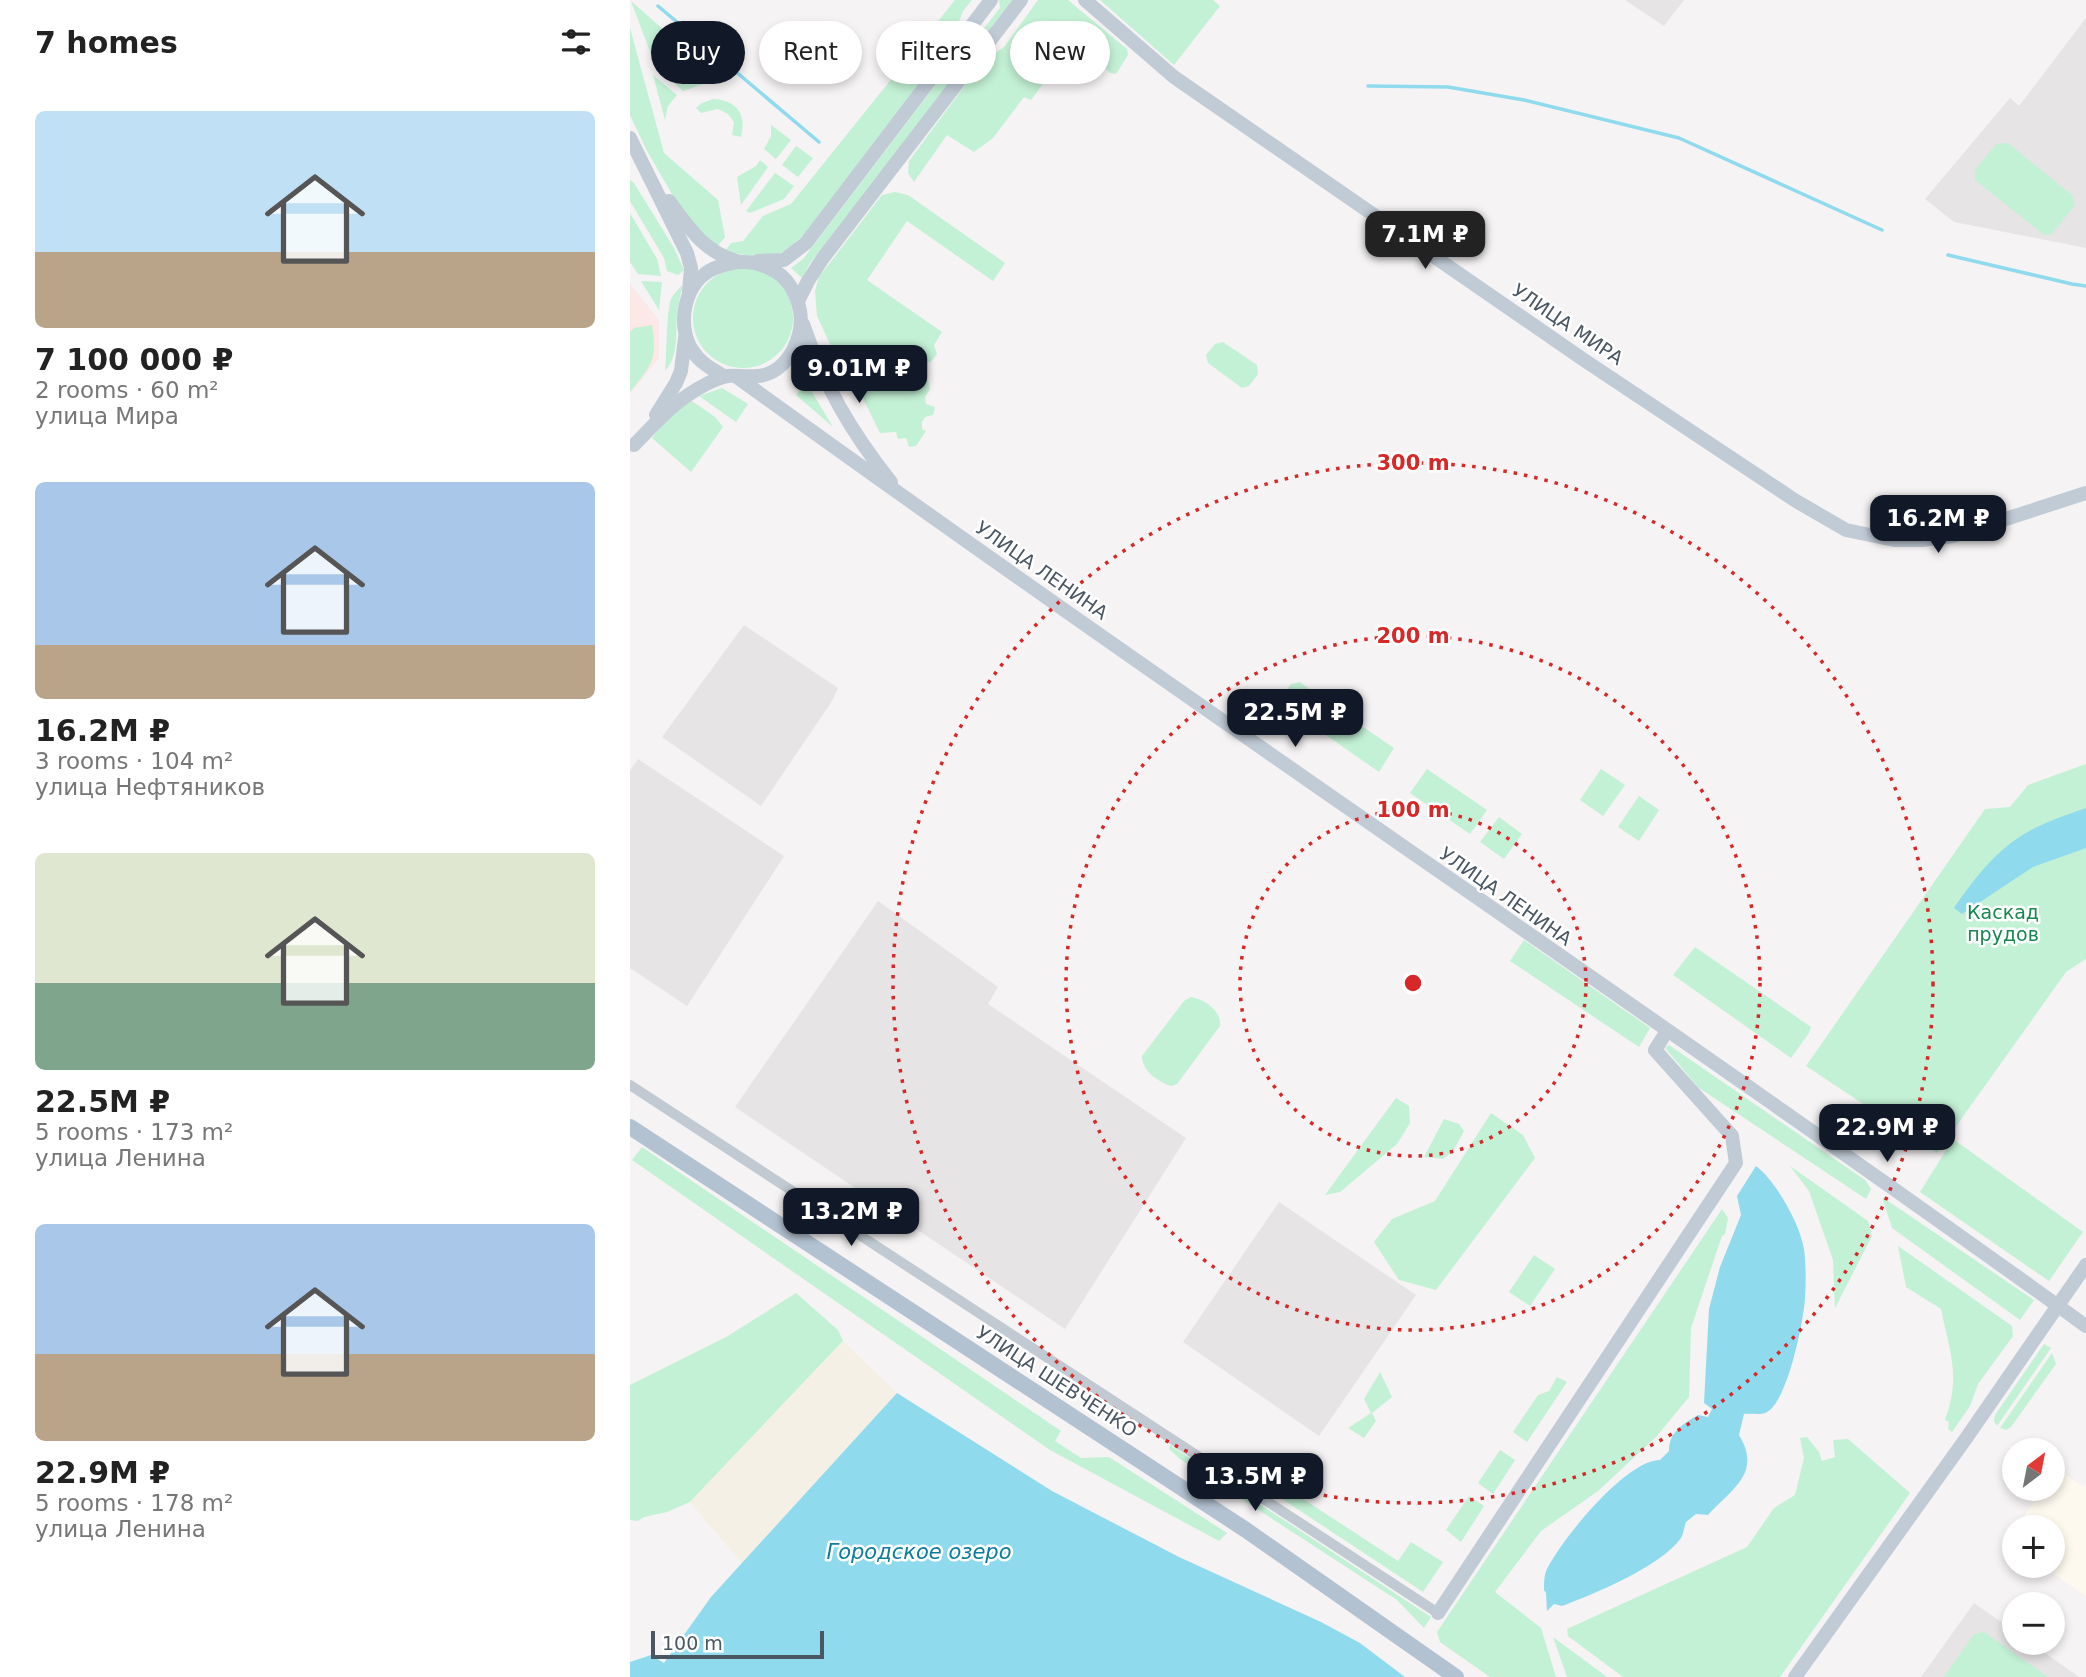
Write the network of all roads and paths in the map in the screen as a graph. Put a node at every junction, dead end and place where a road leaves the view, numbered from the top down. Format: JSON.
{"nodes":[{"id":1,"x":991,"y":0,"type":"edge"},
{"id":2,"x":1021,"y":0,"type":"edge"},
{"id":3,"x":1085,"y":0,"type":"edge"},
{"id":4,"x":975,"y":21,"type":"edge"},
{"id":5,"x":996,"y":34,"type":"edge"},
{"id":6,"x":927,"y":84,"type":"edge"},
{"id":7,"x":957,"y":84,"type":"edge"},
{"id":8,"x":630,"y":138,"type":"edge"},
{"id":9,"x":640,"y":160,"type":"junction"},
{"id":10,"x":737,"y":261,"type":"junction"},
{"id":11,"x":753,"y":262,"type":"junction"},
{"id":12,"x":688,"y":297,"type":"junction"},
{"id":13,"x":798,"y":301,"type":"junction"},
{"id":14,"x":802,"y":319,"type":"junction"},
{"id":15,"x":685,"y":336,"type":"junction"},
{"id":16,"x":731,"y":377,"type":"junction"},
{"id":17,"x":632,"y":448,"type":"edge"},
{"id":18,"x":2086,"y":493,"type":"edge"},
{"id":19,"x":903,"y":497,"type":"junction"},
{"id":20,"x":1667,"y":1031,"type":"junction"},
{"id":21,"x":630,"y":1085,"type":"edge"},
{"id":22,"x":630,"y":1127,"type":"edge"},
{"id":23,"x":2086,"y":1265,"type":"edge"},
{"id":24,"x":2058,"y":1306,"type":"junction"},
{"id":25,"x":2086,"y":1326,"type":"edge"},
{"id":26,"x":1438,"y":1613,"type":"joint"},
{"id":27,"x":1456,"y":1677,"type":"edge"},
{"id":28,"x":1795,"y":1677,"type":"edge"}],
"edges":[{"from":1,"to":4,"type":"street"},
{"from":2,"to":5,"type":"street"},
{"from":3,"to":18,"type":"street","name":"УЛИЦА МИРА"},
{"from":6,"to":11,"type":"street"},
{"from":7,"to":13,"type":"street"},
{"from":8,"to":9,"type":"street"},
{"from":9,"to":10,"type":"street"},
{"from":9,"to":12,"type":"street"},
{"from":10,"to":11,"type":"street"},
{"from":10,"to":12,"type":"street"},
{"from":11,"to":13,"type":"street"},
{"from":12,"to":15,"type":"street"},
{"from":13,"to":14,"type":"street"},
{"from":14,"to":16,"type":"street"},
{"from":14,"to":19,"type":"street","name":"УЛИЦА ЛЕНИНА"},
{"from":15,"to":16,"type":"street"},
{"from":15,"to":17,"type":"street"},
{"from":16,"to":17,"type":"street"},
{"from":16,"to":19,"type":"street","name":"УЛИЦА ЛЕНИНА"},
{"from":19,"to":20,"type":"street","name":"УЛИЦА ЛЕНИНА"},
{"from":20,"to":24,"type":"street","name":"УЛИЦА ЛЕНИНА"},
{"from":20,"to":26,"type":"street"},
{"from":21,"to":26,"type":"street"},
{"from":22,"to":27,"type":"main road","name":"УЛИЦА ШЕВЧЕНКО"},
{"from":23,"to":24,"type":"street"},
{"from":24,"to":25,"type":"street","name":"УЛИЦА ЛЕНИНА"},
{"from":24,"to":28,"type":"street"}]}
